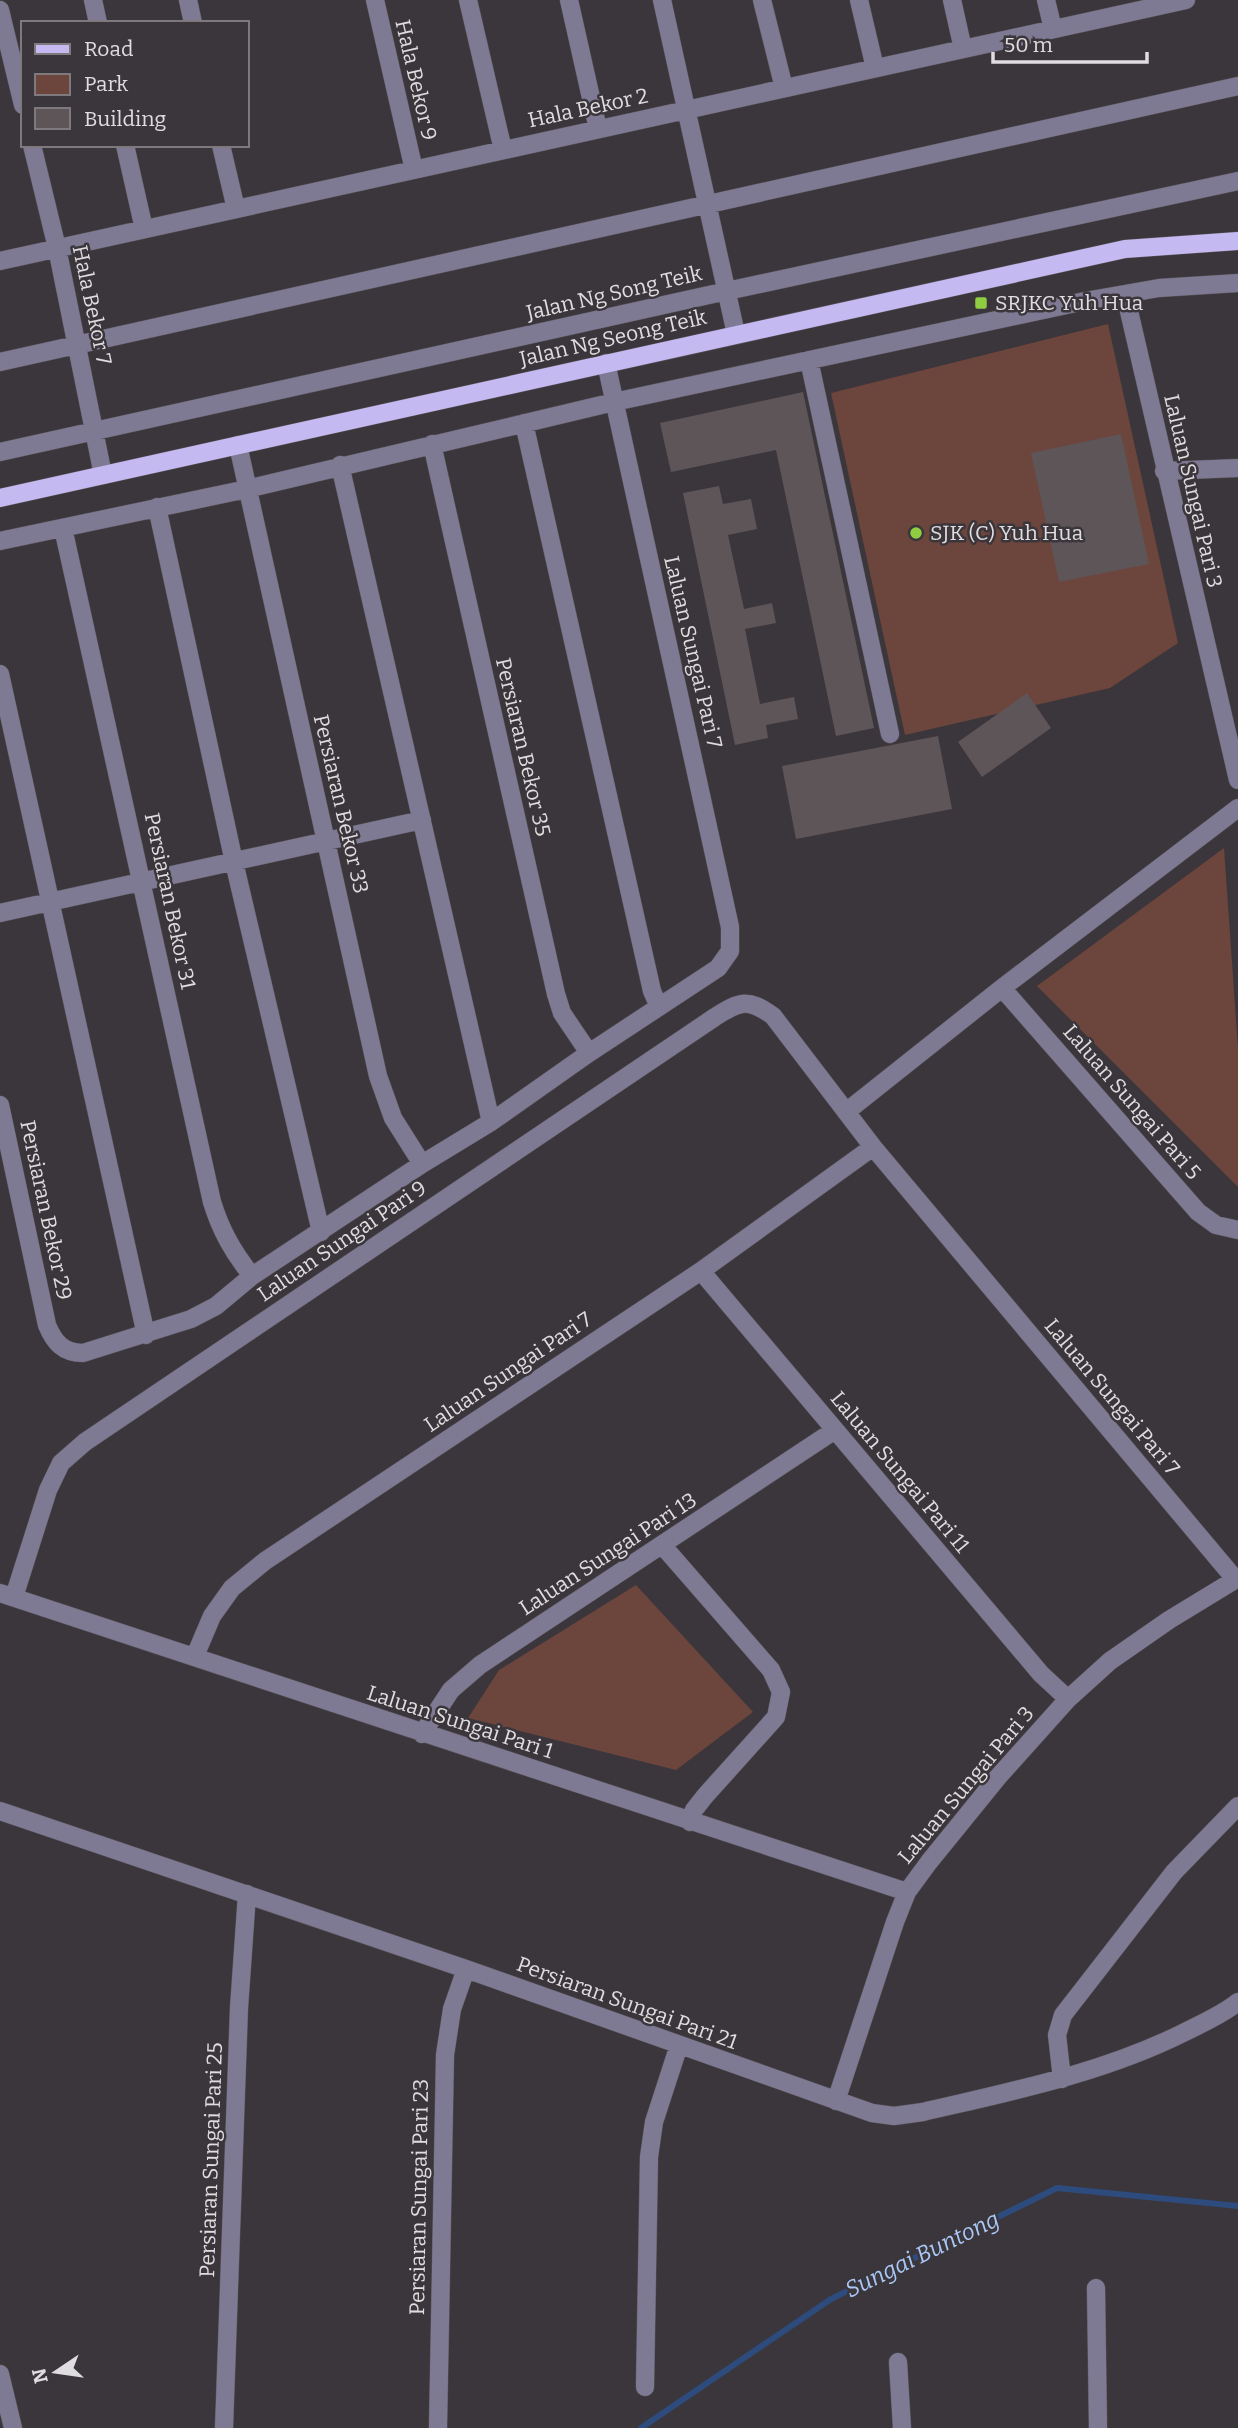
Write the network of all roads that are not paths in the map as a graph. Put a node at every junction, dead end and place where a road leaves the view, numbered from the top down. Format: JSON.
{"nodes":[{"id":1,"x":93,"y":0,"type":"edge"},
{"id":2,"x":188,"y":0,"type":"edge"},
{"id":3,"x":375,"y":0,"type":"edge"},
{"id":4,"x":468,"y":0,"type":"edge"},
{"id":5,"x":569,"y":0,"type":"edge"},
{"id":6,"x":662,"y":0,"type":"edge"},
{"id":7,"x":762,"y":0,"type":"edge"},
{"id":8,"x":859,"y":0,"type":"edge"},
{"id":9,"x":952,"y":0,"type":"edge"},
{"id":10,"x":1046,"y":0,"type":"edge"},
{"id":11,"x":1186,"y":0,"type":"edge"},
{"id":12,"x":1138,"y":5,"type":"edge"},
{"id":13,"x":0,"y":10,"type":"edge"},
{"id":14,"x":98,"y":21,"type":"edge"},
{"id":15,"x":193,"y":21,"type":"edge"},
{"id":16,"x":1053,"y":29,"type":"junction"},
{"id":17,"x":963,"y":49,"type":"junction"},
{"id":18,"x":875,"y":68,"type":"junction"},
{"id":19,"x":1238,"y":86,"type":"edge"},
{"id":20,"x":784,"y":88,"type":"junction"},
{"id":21,"x":21,"y":97,"type":"edge"},
{"id":22,"x":687,"y":110,"type":"junction"},
{"id":23,"x":598,"y":129,"type":"junction"},
{"id":24,"x":32,"y":147,"type":"edge"},
{"id":25,"x":125,"y":147,"type":"edge"},
{"id":26,"x":221,"y":147,"type":"edge"},
{"id":27,"x":503,"y":150,"type":"junction"},
{"id":28,"x":414,"y":170,"type":"junction"},
{"id":29,"x":1238,"y":181,"type":"edge"},
{"id":30,"x":708,"y":204,"type":"junction"},
{"id":31,"x":236,"y":209,"type":"junction"},
{"id":32,"x":144,"y":229,"type":"junction"},
{"id":33,"x":1238,"y":241,"type":"edge"},
{"id":34,"x":57,"y":248,"type":"junction"},
{"id":35,"x":0,"y":261,"type":"edge"},
{"id":36,"x":1238,"y":283,"type":"edge"},
{"id":37,"x":727,"y":291,"type":"junction"},
{"id":38,"x":1125,"y":293,"type":"junction"},
{"id":39,"x":736,"y":334,"type":"junction"},
{"id":40,"x":76,"y":344,"type":"junction"},
{"id":41,"x":809,"y":360,"type":"junction"},
{"id":42,"x":0,"y":362,"type":"edge"},
{"id":43,"x":606,"y":363,"type":"junction"},
{"id":44,"x":614,"y":402,"type":"junction"},
{"id":45,"x":524,"y":423,"type":"junction"},
{"id":46,"x":94,"y":432,"type":"junction"},
{"id":47,"x":432,"y":444,"type":"junction"},
{"id":48,"x":237,"y":445,"type":"junction"},
{"id":49,"x":0,"y":452,"type":"edge"},
{"id":50,"x":340,"y":466,"type":"junction"},
{"id":51,"x":1238,"y":468,"type":"edge"},
{"id":52,"x":1164,"y":471,"type":"junction"},
{"id":53,"x":103,"y":475,"type":"junction"},
{"id":54,"x":247,"y":489,"type":"junction"},
{"id":55,"x":0,"y":498,"type":"edge"},
{"id":56,"x":157,"y":508,"type":"junction"},
{"id":57,"x":64,"y":528,"type":"junction"},
{"id":58,"x":0,"y":541,"type":"edge"},
{"id":59,"x":0,"y":674,"type":"edge"},
{"id":60,"x":890,"y":734,"type":"dead end"},
{"id":61,"x":1238,"y":780,"type":"edge"},
{"id":62,"x":1238,"y":808,"type":"edge"},
{"id":63,"x":422,"y":820,"type":"junction"},
{"id":64,"x":326,"y":843,"type":"junction"},
{"id":65,"x":234,"y":862,"type":"junction"},
{"id":66,"x":142,"y":882,"type":"junction"},
{"id":67,"x":50,"y":902,"type":"junction"},
{"id":68,"x":0,"y":913,"type":"edge"},
{"id":69,"x":1002,"y":988,"type":"junction"},
{"id":70,"x":659,"y":1007,"type":"junction"},
{"id":71,"x":773,"y":1016,"type":"joint"},
{"id":72,"x":589,"y":1053,"type":"junction"},
{"id":73,"x":0,"y":1105,"type":"edge"},
{"id":74,"x":846,"y":1112,"type":"junction"},
{"id":75,"x":491,"y":1122,"type":"junction"},
{"id":76,"x":3,"y":1137,"type":"edge"},
{"id":77,"x":873,"y":1147,"type":"junction"},
{"id":78,"x":422,"y":1164,"type":"junction"},
{"id":79,"x":1238,"y":1230,"type":"edge"},
{"id":80,"x":321,"y":1232,"type":"junction"},
{"id":81,"x":701,"y":1271,"type":"junction"},
{"id":82,"x":252,"y":1276,"type":"junction"},
{"id":83,"x":146,"y":1335,"type":"junction"},
{"id":84,"x":835,"y":1430,"type":"junction"},
{"id":85,"x":663,"y":1546,"type":"junction"},
{"id":86,"x":1236,"y":1579,"type":"edge"},
{"id":87,"x":7,"y":1595,"type":"edge"},
{"id":88,"x":195,"y":1656,"type":"junction"},
{"id":89,"x":1068,"y":1699,"type":"junction"},
{"id":90,"x":422,"y":1734,"type":"junction"},
{"id":91,"x":1237,"y":1810,"type":"edge"},
{"id":92,"x":0,"y":1811,"type":"edge"},
{"id":93,"x":690,"y":1822,"type":"junction"},
{"id":94,"x":907,"y":1892,"type":"junction"},
{"id":95,"x":247,"y":1894,"type":"junction"},
{"id":96,"x":466,"y":1969,"type":"junction"},
{"id":97,"x":1238,"y":2002,"type":"edge"},
{"id":98,"x":679,"y":2045,"type":"junction"},
{"id":99,"x":1062,"y":2079,"type":"junction"},
{"id":100,"x":836,"y":2101,"type":"junction"},
{"id":101,"x":1097,"y":2288,"type":"dead end"},
{"id":102,"x":898,"y":2362,"type":"dead end"},
{"id":103,"x":0,"y":2374,"type":"edge"},
{"id":104,"x":645,"y":2387,"type":"dead end"},
{"id":105,"x":7,"y":2421,"type":"edge"},
{"id":106,"x":225,"y":2428,"type":"edge"},
{"id":107,"x":438,"y":2428,"type":"edge"},
{"id":108,"x":902,"y":2428,"type":"edge"},
{"id":109,"x":1097,"y":2428,"type":"edge"}],
"edges":[{"from":1,"to":14,"type":"street"},
{"from":2,"to":15,"type":"street"},
{"from":3,"to":28,"type":"street","name":"Hala Bekor 9"},
{"from":4,"to":27,"type":"street"},
{"from":5,"to":23,"type":"street"},
{"from":6,"to":22,"type":"street"},
{"from":7,"to":20,"type":"street"},
{"from":8,"to":18,"type":"street"},
{"from":9,"to":17,"type":"street"},
{"from":10,"to":16,"type":"street"},
{"from":11,"to":12,"type":"street","name":"Hala Bekor 2"},
{"from":12,"to":16,"type":"street","name":"Hala Bekor 2"},
{"from":13,"to":21,"type":"street"},
{"from":16,"to":17,"type":"street","name":"Hala Bekor 2"},
{"from":17,"to":18,"type":"street","name":"Hala Bekor 2"},
{"from":18,"to":20,"type":"street","name":"Hala Bekor 2"},
{"from":19,"to":30,"type":"street"},
{"from":20,"to":22,"type":"street","name":"Hala Bekor 2"},
{"from":22,"to":23,"type":"street","name":"Hala Bekor 2"},
{"from":22,"to":30,"type":"street"},
{"from":23,"to":27,"type":"street","name":"Hala Bekor 2"},
{"from":24,"to":34,"type":"street","name":"Hala Bekor 7"},
{"from":25,"to":32,"type":"street"},
{"from":26,"to":31,"type":"street"},
{"from":27,"to":28,"type":"street","name":"Hala Bekor 2"},
{"from":28,"to":31,"type":"street","name":"Hala Bekor 2"},
{"from":29,"to":37,"type":"street","name":"Jalan Ng Song Teik"},
{"from":30,"to":37,"type":"street"},
{"from":30,"to":40,"type":"street"},
{"from":31,"to":32,"type":"street","name":"Hala Bekor 2"},
{"from":32,"to":34,"type":"street","name":"Hala Bekor 2"},
{"from":33,"to":39,"type":"main road","name":"Jalan Ng Seong Teik"},
{"from":34,"to":35,"type":"street","name":"Hala Bekor 2"},
{"from":34,"to":40,"type":"street","name":"Hala Bekor 7"},
{"from":36,"to":38,"type":"street"},
{"from":37,"to":39,"type":"street"},
{"from":37,"to":46,"type":"street","name":"Jalan Ng Song Teik"},
{"from":38,"to":41,"type":"street"},
{"from":38,"to":52,"type":"street","name":"Laluan Sungai Pari 3"},
{"from":39,"to":43,"type":"main road","name":"Jalan Ng Seong Teik"},
{"from":40,"to":42,"type":"street"},
{"from":40,"to":46,"type":"street","name":"Hala Bekor 7"},
{"from":41,"to":44,"type":"street"},
{"from":41,"to":60,"type":"street"},
{"from":43,"to":44,"type":"street","name":"Laluan Sungai Pari 7"},
{"from":43,"to":48,"type":"main road","name":"Jalan Ng Seong Teik"},
{"from":44,"to":45,"type":"street"},
{"from":44,"to":70,"type":"street","name":"Laluan Sungai Pari 7"},
{"from":45,"to":47,"type":"street"},
{"from":45,"to":70,"type":"street"},
{"from":46,"to":49,"type":"street","name":"Jalan Ng Song Teik"},
{"from":46,"to":53,"type":"street","name":"Hala Bekor 7"},
{"from":47,"to":50,"type":"street"},
{"from":47,"to":72,"type":"street","name":"Persiaran Bekor 35"},
{"from":48,"to":53,"type":"main road","name":"Jalan Ng Seong Teik"},
{"from":48,"to":54,"type":"street","name":"Persiaran Bekor 33"},
{"from":50,"to":54,"type":"street"},
{"from":50,"to":63,"type":"street"},
{"from":51,"to":52,"type":"street"},
{"from":52,"to":61,"type":"street","name":"Laluan Sungai Pari 3"},
{"from":53,"to":55,"type":"main road","name":"Jalan Ng Seong Teik"},
{"from":54,"to":56,"type":"street"},
{"from":54,"to":64,"type":"street","name":"Persiaran Bekor 33"},
{"from":56,"to":57,"type":"street"},
{"from":56,"to":65,"type":"street"},
{"from":57,"to":58,"type":"street"},
{"from":57,"to":66,"type":"street","name":"Persiaran Bekor 31"},
{"from":59,"to":67,"type":"street"},
{"from":62,"to":69,"type":"street"},
{"from":63,"to":64,"type":"street"},
{"from":63,"to":75,"type":"street"},
{"from":64,"to":65,"type":"street"},
{"from":64,"to":78,"type":"street","name":"Persiaran Bekor 33"},
{"from":65,"to":66,"type":"street"},
{"from":65,"to":80,"type":"street"},
{"from":66,"to":67,"type":"street"},
{"from":66,"to":82,"type":"street","name":"Persiaran Bekor 31"},
{"from":67,"to":68,"type":"street"},
{"from":67,"to":83,"type":"street"},
{"from":69,"to":74,"type":"street"},
{"from":69,"to":79,"type":"street","name":"Laluan Sungai Pari 5"},
{"from":70,"to":72,"type":"street"},
{"from":71,"to":74,"type":"street","name":"Laluan Sungai Pari 7"},
{"from":71,"to":87,"type":"street","name":"Laluan Sungai Pari 9"},
{"from":72,"to":75,"type":"street"},
{"from":73,"to":76,"type":"street","name":"Persiaran Bekor 29"},
{"from":74,"to":77,"type":"street","name":"Laluan Sungai Pari 7"},
{"from":75,"to":78,"type":"street"},
{"from":76,"to":83,"type":"street","name":"Persiaran Bekor 29"},
{"from":77,"to":81,"type":"street","name":"Laluan Sungai Pari 7"},
{"from":77,"to":86,"type":"street","name":"Laluan Sungai Pari 7"},
{"from":78,"to":80,"type":"street"},
{"from":80,"to":82,"type":"street"},
{"from":81,"to":84,"type":"street","name":"Laluan Sungai Pari 11"},
{"from":81,"to":88,"type":"street","name":"Laluan Sungai Pari 7"},
{"from":82,"to":83,"type":"street"},
{"from":84,"to":85,"type":"street","name":"Laluan Sungai Pari 13"},
{"from":84,"to":89,"type":"street","name":"Laluan Sungai Pari 11"},
{"from":85,"to":90,"type":"street","name":"Laluan Sungai Pari 13"},
{"from":85,"to":93,"type":"street"},
{"from":86,"to":89,"type":"street","name":"Laluan Sungai Pari 3"},
{"from":87,"to":88,"type":"street","name":"Laluan Sungai Pari 1"},
{"from":88,"to":90,"type":"street","name":"Laluan Sungai Pari 1"},
{"from":89,"to":94,"type":"street","name":"Laluan Sungai Pari 3"},
{"from":90,"to":93,"type":"street","name":"Laluan Sungai Pari 1"},
{"from":91,"to":99,"type":"street"},
{"from":92,"to":95,"type":"street","name":"Persiaran Sungai Pari 21"},
{"from":93,"to":94,"type":"street","name":"Laluan Sungai Pari 1"},
{"from":94,"to":100,"type":"street","name":"Laluan Sungai Pari 3"},
{"from":95,"to":96,"type":"street","name":"Persiaran Sungai Pari 21"},
{"from":95,"to":106,"type":"street","name":"Persiaran Sungai Pari 25"},
{"from":96,"to":98,"type":"street","name":"Persiaran Sungai Pari 21"},
{"from":96,"to":107,"type":"street","name":"Persiaran Sungai Pari 23"},
{"from":97,"to":99,"type":"street","name":"Persiaran Sungai Pari 21"},
{"from":98,"to":100,"type":"street","name":"Persiaran Sungai Pari 21"},
{"from":98,"to":104,"type":"street"},
{"from":99,"to":100,"type":"street","name":"Persiaran Sungai Pari 21"},
{"from":101,"to":109,"type":"street"},
{"from":102,"to":108,"type":"street"},
{"from":103,"to":105,"type":"street"}]}
